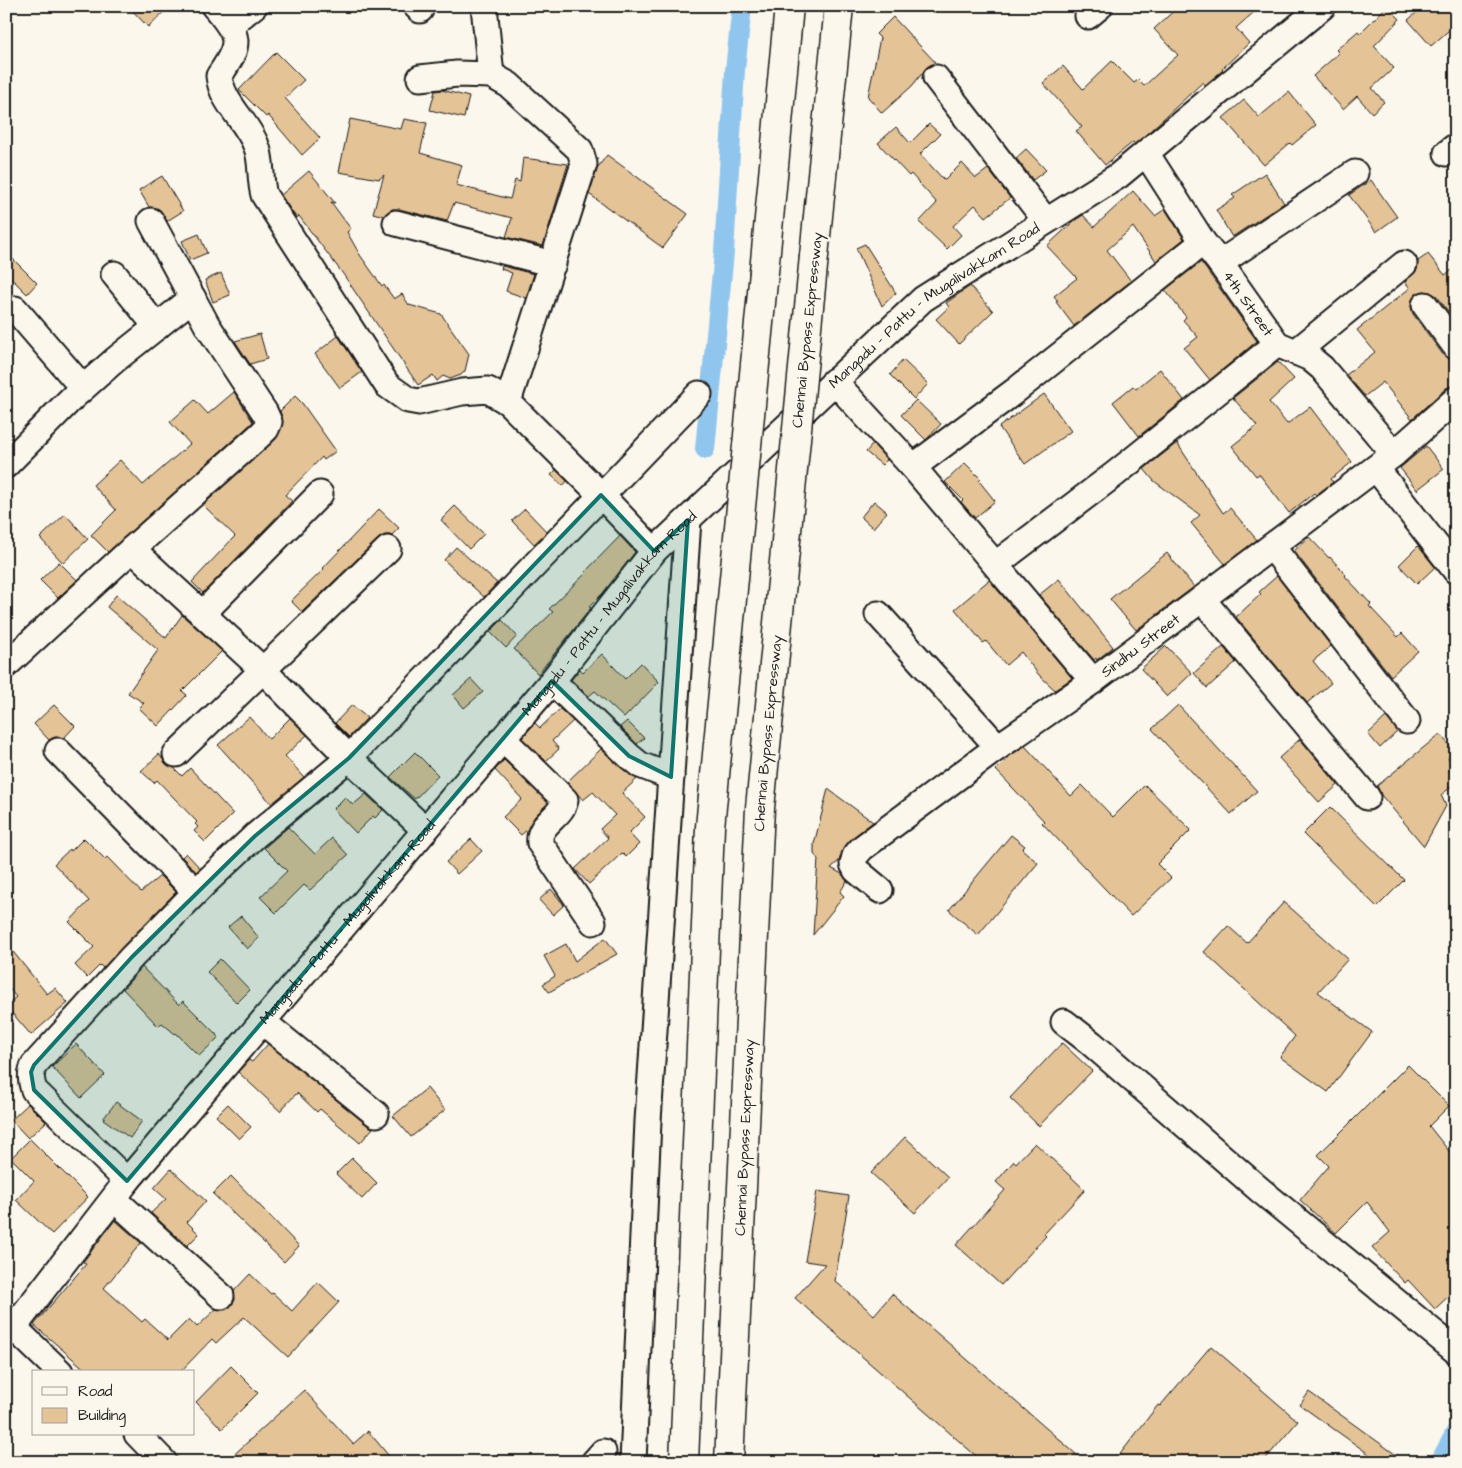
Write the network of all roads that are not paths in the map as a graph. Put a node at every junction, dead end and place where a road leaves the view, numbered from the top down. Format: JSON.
{"nodes":[{"id":1,"x":214,"y":6,"type":"edge"},
{"id":2,"x":254,"y":6,"type":"edge"},
{"id":3,"x":484,"y":6,"type":"edge"},
{"id":4,"x":790,"y":6,"type":"edge"},
{"id":5,"x":839,"y":6,"type":"edge"},
{"id":6,"x":1323,"y":6,"type":"edge"},
{"id":7,"x":230,"y":25,"type":"junction"},
{"id":8,"x":491,"y":75,"type":"junction"},
{"id":9,"x":420,"y":78,"type":"dead end"},
{"id":10,"x":936,"y":78,"type":"dead end"},
{"id":11,"x":1146,"y":153,"type":"junction"},
{"id":12,"x":1355,"y":173,"type":"dead end"},
{"id":13,"x":151,"y":221,"type":"dead end"},
{"id":14,"x":1046,"y":221,"type":"junction"},
{"id":15,"x":396,"y":223,"type":"dead end"},
{"id":16,"x":1203,"y":242,"type":"junction"},
{"id":17,"x":1220,"y":263,"type":"junction"},
{"id":18,"x":553,"y":264,"type":"junction"},
{"id":19,"x":1404,"y":264,"type":"dead end"},
{"id":20,"x":114,"y":274,"type":"dead end"},
{"id":21,"x":193,"y":298,"type":"junction"},
{"id":22,"x":1425,"y":306,"type":"dead end"},
{"id":23,"x":16,"y":309,"type":"dead end"},
{"id":24,"x":157,"y":327,"type":"junction"},
{"id":25,"x":1456,"y":347,"type":"edge"},
{"id":26,"x":1286,"y":348,"type":"junction"},
{"id":27,"x":834,"y":381,"type":"junction"},
{"id":28,"x":83,"y":388,"type":"junction"},
{"id":29,"x":699,"y":394,"type":"dead end"},
{"id":30,"x":1456,"y":400,"type":"edge"},
{"id":31,"x":508,"y":402,"type":"junction"},
{"id":32,"x":10,"y":453,"type":"edge"},
{"id":33,"x":1385,"y":461,"type":"junction"},
{"id":34,"x":913,"y":467,"type":"junction"},
{"id":35,"x":320,"y":494,"type":"dead end"},
{"id":36,"x":601,"y":495,"type":"junction"},
{"id":37,"x":688,"y":520,"type":"junction"},
{"id":38,"x":1272,"y":547,"type":"junction"},
{"id":39,"x":132,"y":548,"type":"junction"},
{"id":40,"x":388,"y":550,"type":"dead end"},
{"id":41,"x":654,"y":551,"type":"junction"},
{"id":42,"x":996,"y":564,"type":"junction"},
{"id":43,"x":1456,"y":571,"type":"edge"},
{"id":44,"x":1202,"y":599,"type":"junction"},
{"id":45,"x":203,"y":613,"type":"junction"},
{"id":46,"x":878,"y":614,"type":"dead end"},
{"id":47,"x":6,"y":665,"type":"edge"},
{"id":48,"x":263,"y":670,"type":"junction"},
{"id":49,"x":552,"y":681,"type":"junction"},
{"id":50,"x":1093,"y":681,"type":"junction"},
{"id":51,"x":1407,"y":721,"type":"dead end"},
{"id":52,"x":503,"y":739,"type":"junction"},
{"id":53,"x":998,"y":747,"type":"junction"},
{"id":54,"x":58,"y":751,"type":"dead end"},
{"id":55,"x":176,"y":754,"type":"dead end"},
{"id":56,"x":349,"y":758,"type":"junction"},
{"id":57,"x":671,"y":777,"type":"junction"},
{"id":58,"x":1367,"y":797,"type":"dead end"},
{"id":59,"x":425,"y":830,"type":"junction"},
{"id":60,"x":880,"y":890,"type":"dead end"},
{"id":61,"x":196,"y":892,"type":"junction"},
{"id":62,"x":593,"y":922,"type":"dead end"},
{"id":63,"x":263,"y":1022,"type":"junction"},
{"id":64,"x":1064,"y":1022,"type":"dead end"},
{"id":65,"x":376,"y":1114,"type":"dead end"},
{"id":66,"x":120,"y":1190,"type":"junction"},
{"id":67,"x":221,"y":1296,"type":"dead end"},
{"id":68,"x":9,"y":1327,"type":"edge"},
{"id":69,"x":1456,"y":1351,"type":"edge"},
{"id":70,"x":58,"y":1370,"type":"edge"},
{"id":71,"x":139,"y":1436,"type":"edge"},
{"id":72,"x":164,"y":1462,"type":"edge"},
{"id":73,"x":594,"y":1462,"type":"edge"},
{"id":74,"x":602,"y":1462,"type":"edge"},
{"id":75,"x":633,"y":1462,"type":"edge"},
{"id":76,"x":684,"y":1462,"type":"edge"},
{"id":77,"x":729,"y":1462,"type":"edge"}],
"edges":[{"from":1,"to":7,"type":"street"},
{"from":2,"to":7,"type":"street"},
{"from":3,"to":8,"type":"street"},
{"from":4,"to":76,"type":"highway","bridge":true},
{"from":5,"to":77,"type":"highway","name":"Chennai Bypass Expressway","bridge":true},
{"from":6,"to":11,"type":"street","name":"Mangadu - Pattu - Mugalivakkam Road"},
{"from":7,"to":31,"type":"street"},
{"from":8,"to":9,"type":"street"},
{"from":8,"to":18,"type":"street"},
{"from":10,"to":14,"type":"street"},
{"from":11,"to":14,"type":"street","name":"Mangadu - Pattu - Mugalivakkam Road"},
{"from":11,"to":16,"type":"street","name":"4th Street"},
{"from":12,"to":17,"type":"street"},
{"from":13,"to":21,"type":"street"},
{"from":14,"to":27,"type":"street","name":"Mangadu - Pattu - Mugalivakkam Road"},
{"from":15,"to":18,"type":"street"},
{"from":16,"to":17,"type":"street","name":"4th Street"},
{"from":16,"to":34,"type":"street"},
{"from":17,"to":26,"type":"street","name":"4th Street"},
{"from":18,"to":31,"type":"street"},
{"from":19,"to":26,"type":"street"},
{"from":20,"to":24,"type":"street"},
{"from":21,"to":24,"type":"street"},
{"from":21,"to":39,"type":"street"},
{"from":22,"to":25,"type":"street"},
{"from":23,"to":28,"type":"street"},
{"from":24,"to":28,"type":"street"},
{"from":26,"to":33,"type":"street","name":"4th Street"},
{"from":26,"to":42,"type":"street"},
{"from":27,"to":34,"type":"street"},
{"from":27,"to":37,"type":"street","name":"Mangadu - Pattu - Mugalivakkam Road"},
{"from":28,"to":32,"type":"street"},
{"from":29,"to":36,"type":"street"},
{"from":30,"to":33,"type":"street","name":"Sindhu Street"},
{"from":31,"to":36,"type":"street"},
{"from":33,"to":38,"type":"street","name":"Sindhu Street"},
{"from":33,"to":43,"type":"street","name":"4th Street"},
{"from":34,"to":42,"type":"street"},
{"from":35,"to":45,"type":"street"},
{"from":36,"to":41,"type":"street"},
{"from":36,"to":56,"type":"street"},
{"from":37,"to":41,"type":"street","name":"Mangadu - Pattu - Mugalivakkam Road"},
{"from":37,"to":57,"type":"street"},
{"from":38,"to":44,"type":"street","name":"Sindhu Street"},
{"from":38,"to":51,"type":"street"},
{"from":39,"to":45,"type":"street"},
{"from":39,"to":47,"type":"street"},
{"from":40,"to":48,"type":"street"},
{"from":41,"to":49,"type":"street","name":"Mangadu - Pattu - Mugalivakkam Road"},
{"from":42,"to":50,"type":"street"},
{"from":44,"to":50,"type":"street","name":"Sindhu Street"},
{"from":44,"to":58,"type":"street"},
{"from":45,"to":48,"type":"street"},
{"from":46,"to":53,"type":"street"},
{"from":48,"to":55,"type":"street"},
{"from":48,"to":56,"type":"street"},
{"from":49,"to":52,"type":"street","name":"Mangadu - Pattu - Mugalivakkam Road"},
{"from":49,"to":57,"type":"street"},
{"from":50,"to":53,"type":"street","name":"Sindhu Street"},
{"from":52,"to":59,"type":"street","name":"Mangadu - Pattu - Mugalivakkam Road"},
{"from":52,"to":62,"type":"street"},
{"from":53,"to":60,"type":"street","name":"Sindhu Street"},
{"from":54,"to":61,"type":"street"},
{"from":56,"to":59,"type":"street"},
{"from":56,"to":61,"type":"street"},
{"from":57,"to":75,"type":"street"},
{"from":59,"to":63,"type":"street","name":"Mangadu - Pattu - Mugalivakkam Road"},
{"from":61,"to":66,"type":"street"},
{"from":63,"to":65,"type":"street"},
{"from":63,"to":66,"type":"street","name":"Mangadu - Pattu - Mugalivakkam Road"},
{"from":64,"to":69,"type":"street"},
{"from":66,"to":67,"type":"street"},
{"from":66,"to":68,"type":"street","name":"Mangadu - Pattu - Mugalivakkam Road"},
{"from":68,"to":70,"type":"street"},
{"from":71,"to":72,"type":"street"},
{"from":73,"to":74,"type":"street"}]}
